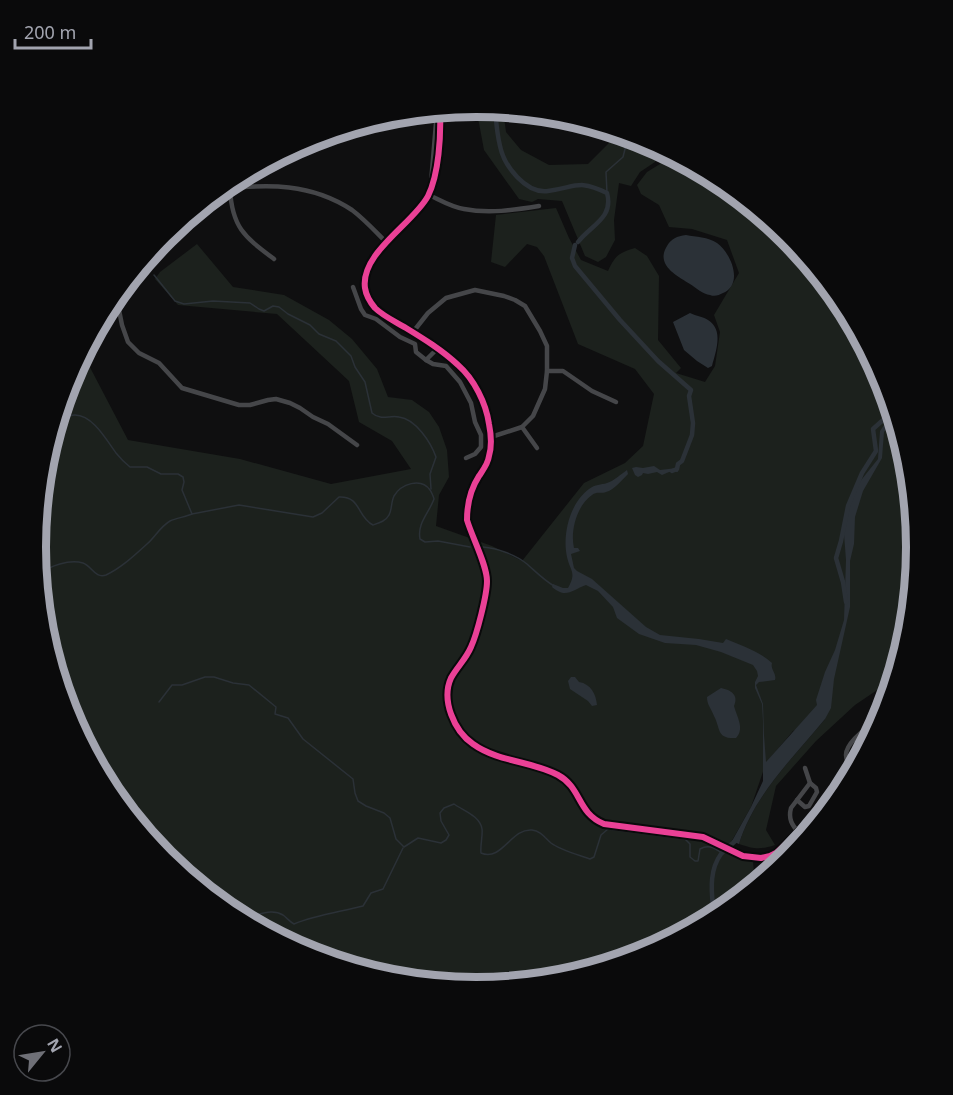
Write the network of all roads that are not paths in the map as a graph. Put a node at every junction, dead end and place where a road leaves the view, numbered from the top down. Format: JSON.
{"nodes":[{"id":1,"x":438,"y":119,"type":"edge"},
{"id":2,"x":242,"y":188,"type":"edge"},
{"id":3,"x":430,"y":192,"type":"junction"},
{"id":4,"x":231,"y":195,"type":"edge"},
{"id":5,"x":539,"y":206,"type":"dead end"},
{"id":6,"x":386,"y":242,"type":"junction"},
{"id":7,"x":274,"y":259,"type":"dead end"},
{"id":8,"x":353,"y":287,"type":"dead end"},
{"id":9,"x":119,"y":309,"type":"edge"},
{"id":10,"x":413,"y":333,"type":"junction"},
{"id":11,"x":437,"y":349,"type":"junction"},
{"id":12,"x":426,"y":360,"type":"junction"},
{"id":13,"x":547,"y":371,"type":"junction"},
{"id":14,"x":615,"y":402,"type":"dead end"},
{"id":15,"x":522,"y":428,"type":"junction"},
{"id":16,"x":491,"y":437,"type":"junction"},
{"id":17,"x":357,"y":445,"type":"dead end"},
{"id":18,"x":537,"y":448,"type":"dead end"},
{"id":19,"x":466,"y":458,"type":"dead end"},
{"id":20,"x":866,"y":729,"type":"edge"},
{"id":21,"x":849,"y":764,"type":"edge"},
{"id":22,"x":805,"y":768,"type":"dead end"},
{"id":23,"x":810,"y":783,"type":"junction"},
{"id":24,"x":797,"y":800,"type":"junction"},
{"id":25,"x":799,"y":833,"type":"edge"},
{"id":26,"x":793,"y":839,"type":"edge"},
{"id":27,"x":770,"y":856,"type":"junction"},
{"id":28,"x":771,"y":861,"type":"edge"}],
"edges":[{"from":1,"to":3,"type":"street"},
{"from":2,"to":6,"type":"street"},
{"from":3,"to":5,"type":"street"},
{"from":3,"to":6,"type":"street"},
{"from":4,"to":7,"type":"street"},
{"from":6,"to":10,"type":"street"},
{"from":8,"to":12,"type":"street"},
{"from":9,"to":17,"type":"street"},
{"from":10,"to":11,"type":"street"},
{"from":10,"to":13,"type":"street"},
{"from":11,"to":12,"type":"street"},
{"from":11,"to":16,"type":"street"},
{"from":12,"to":19,"type":"street"},
{"from":13,"to":14,"type":"street"},
{"from":13,"to":15,"type":"street"},
{"from":15,"to":16,"type":"street"},
{"from":15,"to":18,"type":"street"},
{"from":16,"to":27,"type":"street"},
{"from":20,"to":21,"type":"street"},
{"from":22,"to":23,"type":"street"},
{"from":23,"to":24,"type":"street"},
{"from":23,"to":24,"type":"street"},
{"from":24,"to":25,"type":"street"},
{"from":26,"to":27,"type":"street"},
{"from":27,"to":28,"type":"street"}]}
